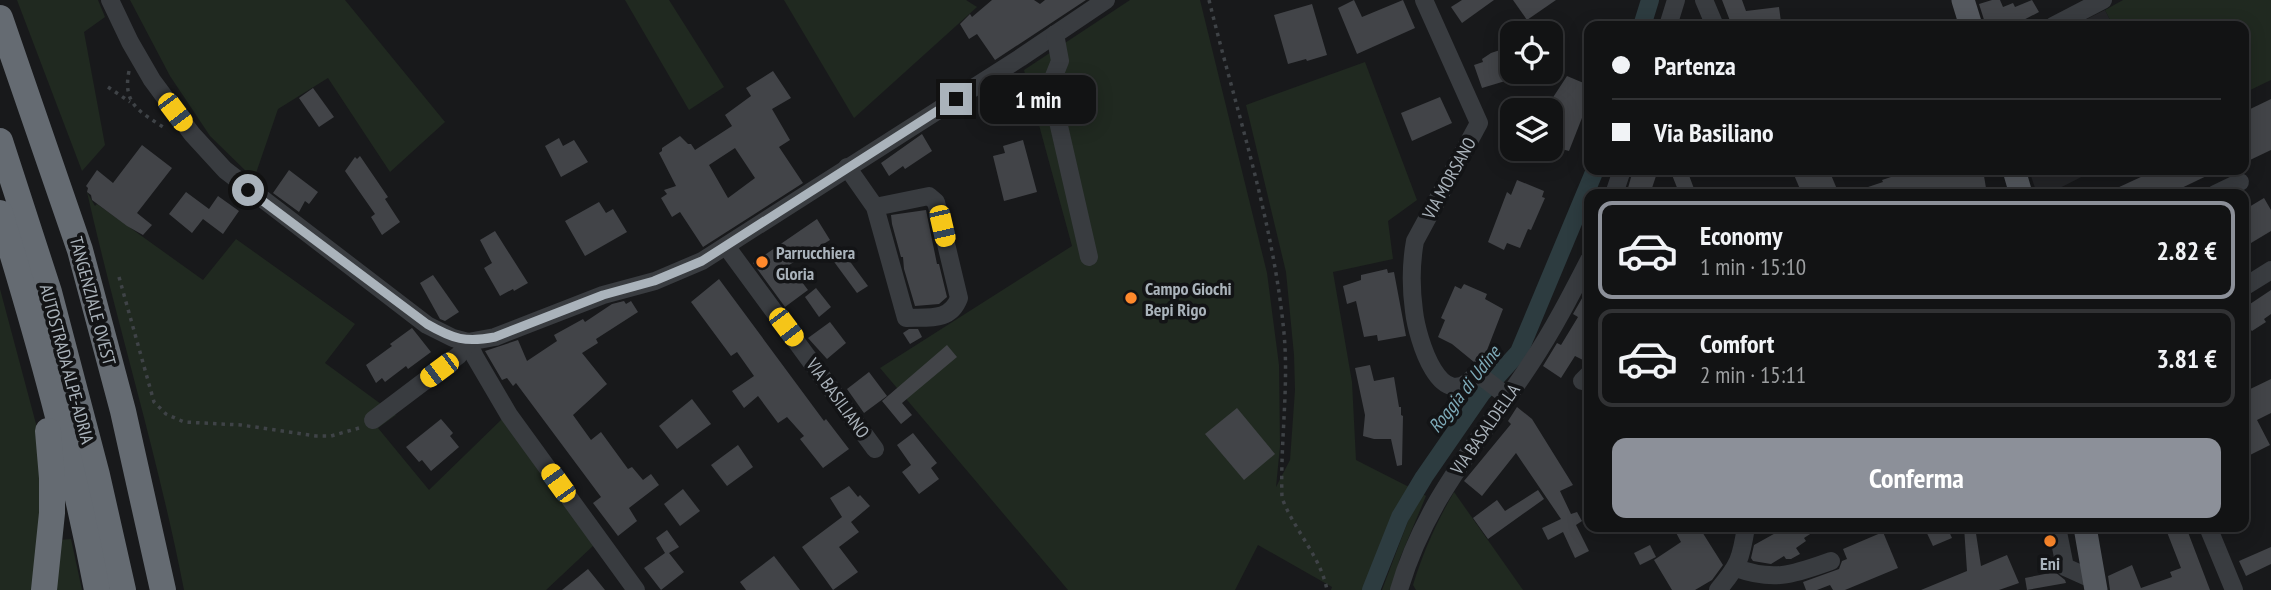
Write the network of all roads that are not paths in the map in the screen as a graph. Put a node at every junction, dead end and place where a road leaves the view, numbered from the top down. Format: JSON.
{"nodes":[{"id":1,"x":110,"y":0,"type":"edge"},
{"id":2,"x":1424,"y":0,"type":"edge"},
{"id":3,"x":1676,"y":0,"type":"edge"},
{"id":4,"x":1704,"y":0,"type":"edge"},
{"id":5,"x":1963,"y":0,"type":"edge"},
{"id":6,"x":2103,"y":0,"type":"edge"},
{"id":7,"x":0,"y":1,"type":"edge"},
{"id":8,"x":1104,"y":1,"type":"edge"},
{"id":9,"x":1670,"y":21,"type":"edge"},
{"id":10,"x":1713,"y":21,"type":"edge"},
{"id":11,"x":1969,"y":21,"type":"edge"},
{"id":12,"x":2063,"y":21,"type":"edge"},
{"id":13,"x":5,"y":30,"type":"edge"},
{"id":14,"x":1055,"y":34,"type":"junction"},
{"id":15,"x":0,"y":141,"type":"edge"},
{"id":16,"x":848,"y":167,"type":"junction"},
{"id":17,"x":2241,"y":182,"type":"dead end"},
{"id":18,"x":2226,"y":189,"type":"edge"},
{"id":19,"x":875,"y":207,"type":"junction"},
{"id":20,"x":0,"y":213,"type":"edge"},
{"id":21,"x":726,"y":246,"type":"junction"},
{"id":22,"x":1089,"y":257,"type":"dead end"},
{"id":23,"x":2271,"y":270,"type":"edge"},
{"id":24,"x":1584,"y":275,"type":"edge"},
{"id":25,"x":2249,"y":284,"type":"edge"},
{"id":26,"x":468,"y":342,"type":"junction"},
{"id":27,"x":47,"y":373,"type":"junction"},
{"id":28,"x":1503,"y":393,"type":"junction"},
{"id":29,"x":373,"y":420,"type":"road end"},
{"id":30,"x":875,"y":449,"type":"dead end"},
{"id":31,"x":1745,"y":532,"type":"edge"},
{"id":32,"x":2058,"y":532,"type":"edge"},
{"id":33,"x":2086,"y":532,"type":"edge"},
{"id":34,"x":2210,"y":532,"type":"edge"},
{"id":35,"x":1831,"y":561,"type":"dead end"},
{"id":36,"x":1736,"y":568,"type":"junction"},
{"id":37,"x":2095,"y":585,"type":"edge"},
{"id":38,"x":44,"y":590,"type":"edge"},
{"id":39,"x":97,"y":590,"type":"edge"},
{"id":40,"x":123,"y":590,"type":"edge"},
{"id":41,"x":163,"y":590,"type":"edge"},
{"id":42,"x":636,"y":590,"type":"edge"},
{"id":43,"x":1399,"y":590,"type":"edge"},
{"id":44,"x":1718,"y":590,"type":"edge"},
{"id":45,"x":2234,"y":590,"type":"edge"}],
"edges":[{"from":1,"to":26,"type":"street"},
{"from":2,"to":28,"type":"street","name":"VIA MORSANO"},
{"from":3,"to":9,"type":"street"},
{"from":4,"to":10,"type":"street"},
{"from":5,"to":11,"type":"main road"},
{"from":6,"to":12,"type":"street"},
{"from":7,"to":13,"type":"highway","name":"TANGENZIALE OVEST"},
{"from":8,"to":14,"type":"street"},
{"from":13,"to":41,"type":"highway","name":"TANGENZIALE OVEST"},
{"from":14,"to":16,"type":"street"},
{"from":14,"to":22,"type":"street"},
{"from":15,"to":40,"type":"highway","name":"AUTOSTRADA ALPE-ADRIA"},
{"from":16,"to":19,"type":"street"},
{"from":16,"to":21,"type":"street"},
{"from":17,"to":18,"type":"street"},
{"from":19,"to":19,"type":"street"},
{"from":20,"to":27,"type":"highway","name":"AUTOSTRADA ALPE-ADRIA"},
{"from":21,"to":26,"type":"street"},
{"from":21,"to":30,"type":"street","name":"VIA BASILIANO"},
{"from":23,"to":25,"type":"street"},
{"from":24,"to":28,"type":"street","name":"VIA BASALDELLA"},
{"from":26,"to":29,"type":"street"},
{"from":26,"to":42,"type":"street"},
{"from":27,"to":38,"type":"highway"},
{"from":27,"to":39,"type":"highway","name":"AUTOSTRADA ALPE-ADRIA"},
{"from":28,"to":43,"type":"street","name":"VIA BASALDELLA"},
{"from":31,"to":36,"type":"street"},
{"from":32,"to":37,"type":"street"},
{"from":33,"to":37,"type":"main road"},
{"from":34,"to":45,"type":"street"},
{"from":35,"to":36,"type":"street"},
{"from":36,"to":44,"type":"street"}]}
